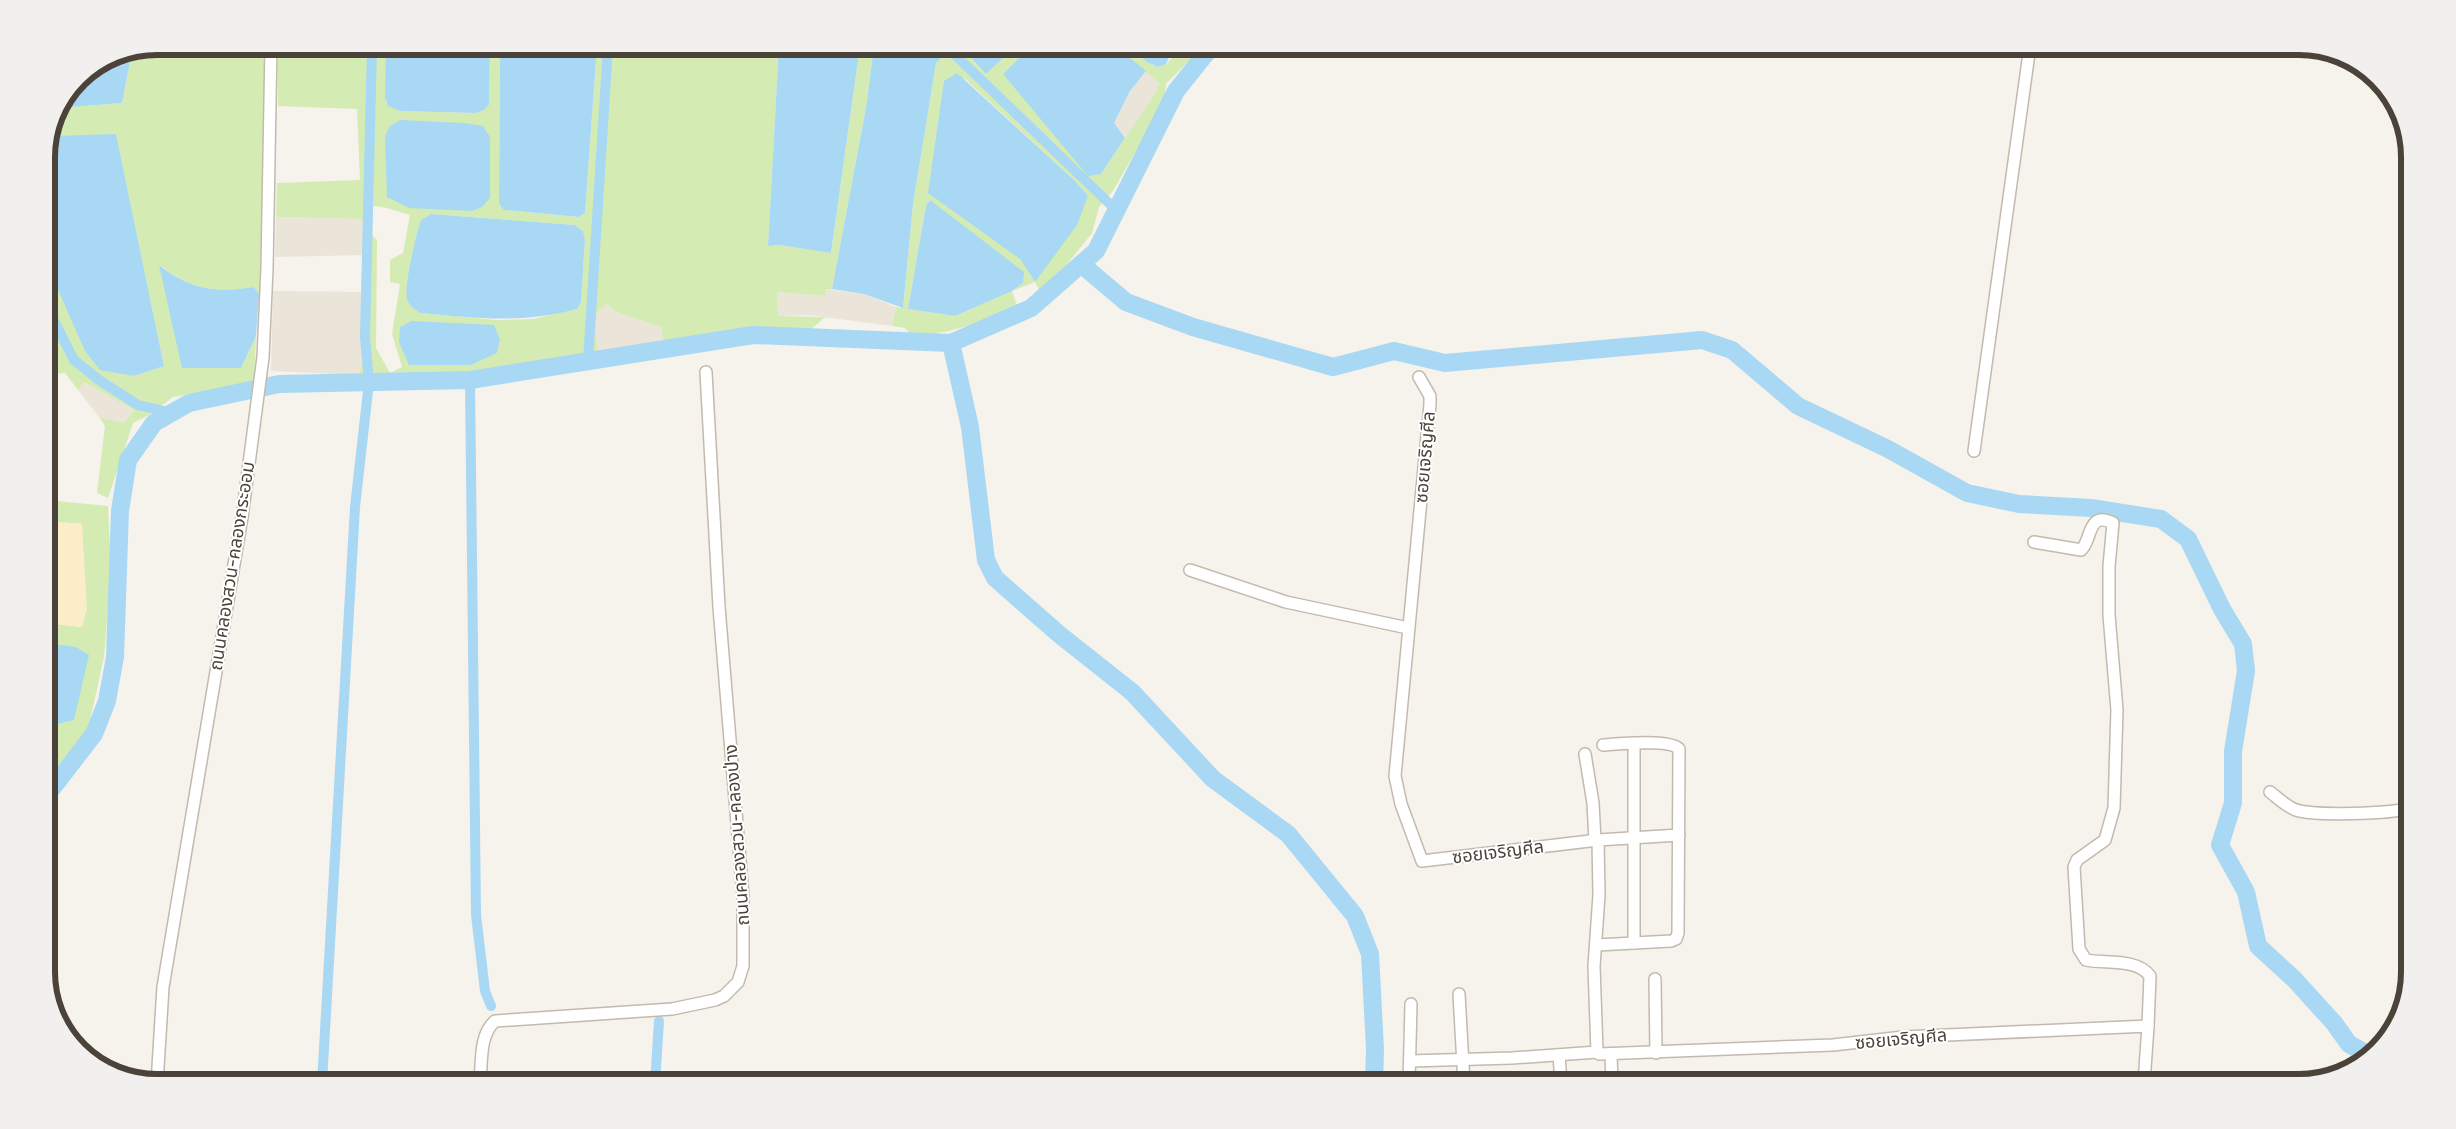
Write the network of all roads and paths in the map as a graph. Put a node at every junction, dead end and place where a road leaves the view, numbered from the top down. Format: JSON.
{"nodes":[{"id":1,"x":271,"y":55,"type":"edge"},
{"id":2,"x":2029,"y":55,"type":"edge"},
{"id":3,"x":706,"y":372,"type":"dead end"},
{"id":4,"x":1419,"y":378,"type":"dead end"},
{"id":5,"x":1974,"y":451,"type":"dead end"},
{"id":6,"x":2034,"y":542,"type":"dead end"},
{"id":7,"x":1190,"y":570,"type":"dead end"},
{"id":8,"x":1408,"y":628,"type":"junction"},
{"id":9,"x":1634,"y":744,"type":"junction"},
{"id":10,"x":1603,"y":745,"type":"dead end"},
{"id":11,"x":1585,"y":754,"type":"dead end"},
{"id":12,"x":2270,"y":792,"type":"dead end"},
{"id":13,"x":2401,"y":809,"type":"edge"},
{"id":14,"x":1679,"y":835,"type":"junction"},
{"id":15,"x":1634,"y":837,"type":"junction"},
{"id":16,"x":1597,"y":840,"type":"junction"},
{"id":17,"x":1634,"y":943,"type":"junction"},
{"id":18,"x":1597,"y":945,"type":"junction"},
{"id":19,"x":1655,"y":979,"type":"dead end"},
{"id":20,"x":1460,"y":994,"type":"dead end"},
{"id":21,"x":1411,"y":1004,"type":"dead end"},
{"id":22,"x":2148,"y":1026,"type":"junction"},
{"id":23,"x":1596,"y":1052,"type":"junction"},
{"id":24,"x":1656,"y":1053,"type":"junction"},
{"id":25,"x":1559,"y":1055,"type":"junction"},
{"id":26,"x":1610,"y":1055,"type":"junction"},
{"id":27,"x":1462,"y":1060,"type":"junction"},
{"id":28,"x":1410,"y":1061,"type":"junction"},
{"id":29,"x":158,"y":1074,"type":"edge"},
{"id":30,"x":481,"y":1074,"type":"edge"},
{"id":31,"x":1409,"y":1074,"type":"edge"},
{"id":32,"x":1463,"y":1074,"type":"edge"},
{"id":33,"x":1560,"y":1074,"type":"edge"},
{"id":34,"x":1611,"y":1074,"type":"edge"},
{"id":35,"x":2145,"y":1074,"type":"edge"}],
"edges":[{"from":1,"to":29,"type":"street","name":"ถนนคลองสวน-คลองกระออม"},
{"from":2,"to":5,"type":"street"},
{"from":3,"to":30,"type":"street","name":"ถนนคลองสวน-คลองป่าง"},
{"from":4,"to":8,"type":"street","name":"ซอยเจริญศีล"},
{"from":6,"to":22,"type":"street"},
{"from":7,"to":8,"type":"street"},
{"from":8,"to":16,"type":"street","name":"ซอยเจริญศีล"},
{"from":9,"to":10,"type":"street"},
{"from":9,"to":14,"type":"street"},
{"from":9,"to":15,"type":"street"},
{"from":11,"to":16,"type":"street"},
{"from":12,"to":13,"type":"street"},
{"from":14,"to":15,"type":"street"},
{"from":14,"to":17,"type":"street"},
{"from":15,"to":16,"type":"street"},
{"from":15,"to":17,"type":"street"},
{"from":16,"to":18,"type":"street"},
{"from":17,"to":18,"type":"street"},
{"from":18,"to":23,"type":"street"},
{"from":19,"to":24,"type":"street"},
{"from":20,"to":27,"type":"street"},
{"from":21,"to":28,"type":"street"},
{"from":22,"to":24,"type":"street","name":"ซอยเจริญศีล"},
{"from":22,"to":35,"type":"street"},
{"from":23,"to":25,"type":"street","name":"ซอยเจริญศีล"},
{"from":23,"to":26,"type":"street","name":"ซอยเจริญศีล"},
{"from":24,"to":26,"type":"street","name":"ซอยเจริญศีล"},
{"from":25,"to":27,"type":"street","name":"ซอยเจริญศีล"},
{"from":25,"to":33,"type":"street"},
{"from":26,"to":34,"type":"street"},
{"from":27,"to":28,"type":"street","name":"ซอยเจริญศีล"},
{"from":27,"to":32,"type":"street"},
{"from":28,"to":31,"type":"street"}]}
